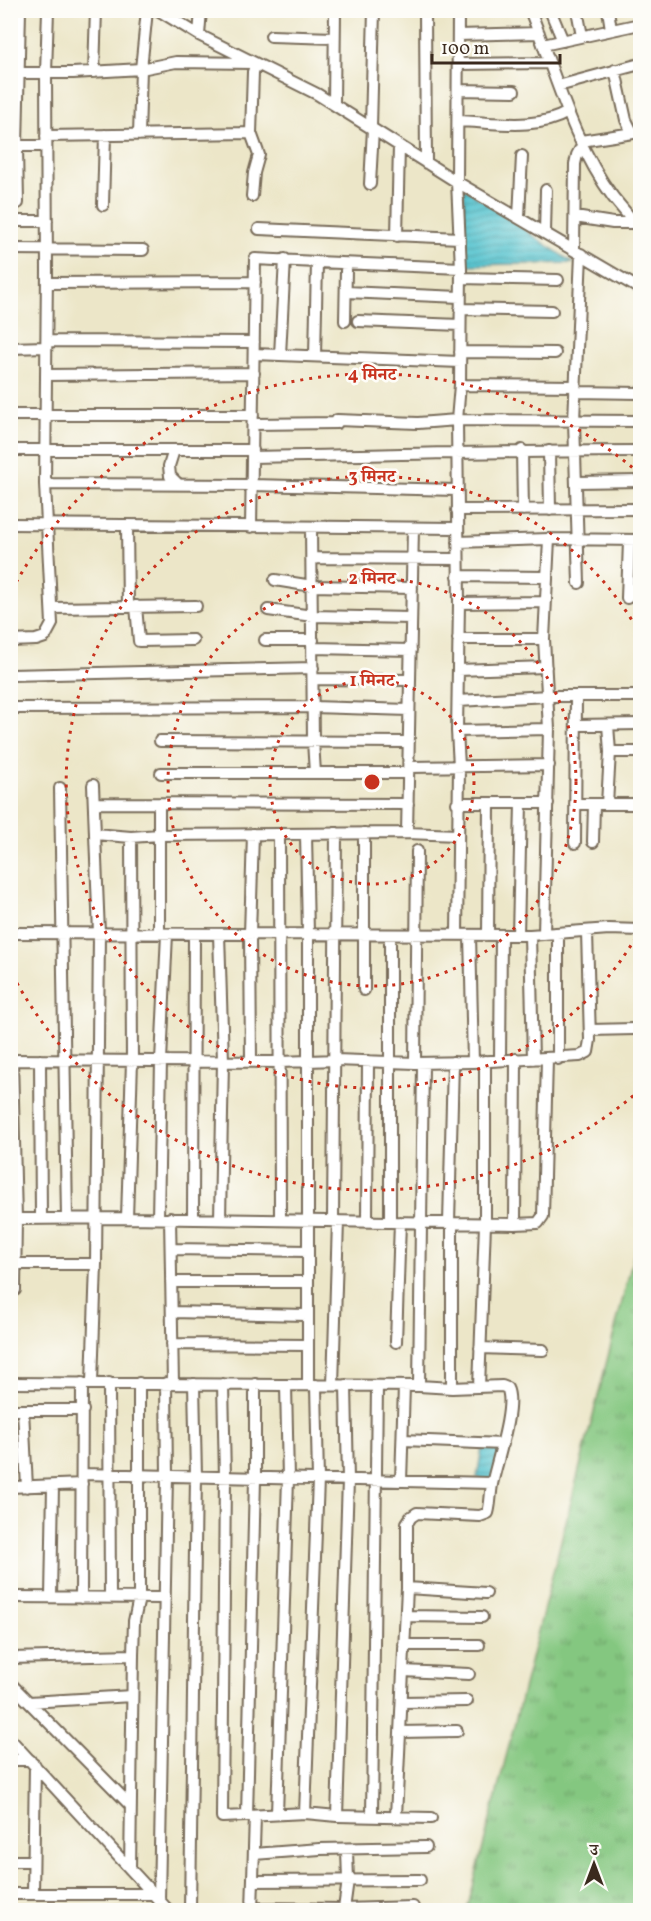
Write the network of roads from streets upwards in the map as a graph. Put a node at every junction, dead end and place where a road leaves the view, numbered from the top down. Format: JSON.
{"nodes":[{"id":1,"x":20,"y":10,"type":"edge"},
{"id":2,"x":48,"y":10,"type":"edge"},
{"id":3,"x":96,"y":10,"type":"edge"},
{"id":4,"x":147,"y":10,"type":"edge"},
{"id":5,"x":158,"y":10,"type":"edge"},
{"id":6,"x":201,"y":10,"type":"edge"},
{"id":7,"x":334,"y":10,"type":"edge"},
{"id":8,"x":374,"y":10,"type":"edge"},
{"id":9,"x":425,"y":10,"type":"edge"},
{"id":10,"x":458,"y":10,"type":"edge"},
{"id":11,"x":530,"y":10,"type":"edge"},
{"id":12,"x":550,"y":10,"type":"edge"},
{"id":13,"x":576,"y":10,"type":"edge"},
{"id":14,"x":608,"y":10,"type":"edge"},
{"id":15,"x":640,"y":24,"type":"edge"},
{"id":16,"x":611,"y":30,"type":"junction"},
{"id":17,"x":539,"y":33,"type":"junction"},
{"id":18,"x":199,"y":35,"type":"junction"},
{"id":19,"x":458,"y":35,"type":"junction"},
{"id":20,"x":271,"y":36,"type":"dead end"},
{"id":21,"x":582,"y":36,"type":"junction"},
{"id":22,"x":334,"y":38,"type":"junction"},
{"id":23,"x":563,"y":40,"type":"junction"},
{"id":24,"x":543,"y":45,"type":"junction"},
{"id":25,"x":256,"y":63,"type":"junction"},
{"id":26,"x":550,"y":63,"type":"junction"},
{"id":27,"x":458,"y":64,"type":"junction"},
{"id":28,"x":640,"y":64,"type":"edge"},
{"id":29,"x":141,"y":69,"type":"junction"},
{"id":30,"x":615,"y":70,"type":"junction"},
{"id":31,"x":93,"y":72,"type":"junction"},
{"id":32,"x":14,"y":73,"type":"edge"},
{"id":33,"x":45,"y":73,"type":"junction"},
{"id":34,"x":558,"y":86,"type":"junction"},
{"id":35,"x":458,"y":90,"type":"junction"},
{"id":36,"x":514,"y":91,"type":"dead end"},
{"id":37,"x":334,"y":104,"type":"junction"},
{"id":38,"x":568,"y":112,"type":"junction"},
{"id":39,"x":458,"y":121,"type":"junction"},
{"id":40,"x":372,"y":128,"type":"junction"},
{"id":41,"x":636,"y":132,"type":"edge"},
{"id":42,"x":251,"y":133,"type":"junction"},
{"id":43,"x":105,"y":135,"type":"junction"},
{"id":44,"x":140,"y":135,"type":"junction"},
{"id":45,"x":46,"y":141,"type":"junction"},
{"id":46,"x":582,"y":142,"type":"junction"},
{"id":47,"x":14,"y":146,"type":"edge"},
{"id":48,"x":399,"y":146,"type":"junction"},
{"id":49,"x":522,"y":156,"type":"dead end"},
{"id":50,"x":426,"y":163,"type":"junction"},
{"id":51,"x":457,"y":182,"type":"junction"},
{"id":52,"x":370,"y":184,"type":"dead end"},
{"id":53,"x":546,"y":190,"type":"dead end"},
{"id":54,"x":252,"y":196,"type":"dead end"},
{"id":55,"x":18,"y":203,"type":"dead end"},
{"id":56,"x":103,"y":205,"type":"dead end"},
{"id":57,"x":519,"y":217,"type":"junction"},
{"id":58,"x":575,"y":217,"type":"junction"},
{"id":59,"x":10,"y":221,"type":"edge"},
{"id":60,"x":47,"y":221,"type":"junction"},
{"id":61,"x":638,"y":226,"type":"edge"},
{"id":62,"x":259,"y":229,"type":"dead end"},
{"id":63,"x":545,"y":233,"type":"junction"},
{"id":64,"x":397,"y":236,"type":"junction"},
{"id":65,"x":460,"y":238,"type":"junction"},
{"id":66,"x":10,"y":249,"type":"edge"},
{"id":67,"x":47,"y":249,"type":"junction"},
{"id":68,"x":143,"y":250,"type":"dead end"},
{"id":69,"x":578,"y":252,"type":"junction"},
{"id":70,"x":285,"y":259,"type":"junction"},
{"id":71,"x":317,"y":262,"type":"junction"},
{"id":72,"x":346,"y":270,"type":"dead end"},
{"id":73,"x":461,"y":273,"type":"junction"},
{"id":74,"x":558,"y":280,"type":"dead end"},
{"id":75,"x":255,"y":282,"type":"junction"},
{"id":76,"x":47,"y":283,"type":"junction"},
{"id":77,"x":640,"y":289,"type":"edge"},
{"id":78,"x":346,"y":292,"type":"junction"},
{"id":79,"x":460,"y":303,"type":"junction"},
{"id":80,"x":552,"y":311,"type":"dead end"},
{"id":81,"x":345,"y":321,"type":"dead end"},
{"id":82,"x":358,"y":321,"type":"dead end"},
{"id":83,"x":460,"y":325,"type":"junction"},
{"id":84,"x":46,"y":344,"type":"junction"},
{"id":85,"x":10,"y":348,"type":"edge"},
{"id":86,"x":254,"y":348,"type":"junction"},
{"id":87,"x":555,"y":353,"type":"dead end"},
{"id":88,"x":280,"y":355,"type":"junction"},
{"id":89,"x":315,"y":356,"type":"junction"},
{"id":90,"x":460,"y":357,"type":"junction"},
{"id":91,"x":254,"y":373,"type":"junction"},
{"id":92,"x":46,"y":375,"type":"junction"},
{"id":93,"x":460,"y":385,"type":"junction"},
{"id":94,"x":575,"y":389,"type":"junction"},
{"id":95,"x":640,"y":393,"type":"edge"},
{"id":96,"x":10,"y":415,"type":"edge"},
{"id":97,"x":46,"y":415,"type":"junction"},
{"id":98,"x":253,"y":420,"type":"junction"},
{"id":99,"x":457,"y":420,"type":"junction"},
{"id":100,"x":574,"y":421,"type":"junction"},
{"id":101,"x":640,"y":422,"type":"edge"},
{"id":102,"x":10,"y":450,"type":"edge"},
{"id":103,"x":174,"y":450,"type":"junction"},
{"id":104,"x":522,"y":450,"type":"junction"},
{"id":105,"x":549,"y":451,"type":"junction"},
{"id":106,"x":575,"y":451,"type":"junction"},
{"id":107,"x":640,"y":451,"type":"edge"},
{"id":108,"x":45,"y":452,"type":"junction"},
{"id":109,"x":253,"y":454,"type":"junction"},
{"id":110,"x":457,"y":454,"type":"junction"},
{"id":111,"x":576,"y":482,"type":"junction"},
{"id":112,"x":640,"y":482,"type":"edge"},
{"id":113,"x":45,"y":484,"type":"junction"},
{"id":114,"x":179,"y":485,"type":"junction"},
{"id":115,"x":252,"y":485,"type":"junction"},
{"id":116,"x":457,"y":490,"type":"junction"},
{"id":117,"x":577,"y":509,"type":"junction"},
{"id":118,"x":640,"y":509,"type":"edge"},
{"id":119,"x":458,"y":510,"type":"junction"},
{"id":120,"x":523,"y":510,"type":"junction"},
{"id":121,"x":550,"y":510,"type":"junction"},
{"id":122,"x":10,"y":524,"type":"edge"},
{"id":123,"x":46,"y":524,"type":"junction"},
{"id":124,"x":127,"y":526,"type":"junction"},
{"id":125,"x":252,"y":527,"type":"junction"},
{"id":126,"x":311,"y":527,"type":"junction"},
{"id":127,"x":413,"y":528,"type":"junction"},
{"id":128,"x":458,"y":528,"type":"junction"},
{"id":129,"x":549,"y":539,"type":"junction"},
{"id":130,"x":579,"y":540,"type":"junction"},
{"id":131,"x":640,"y":540,"type":"edge"},
{"id":132,"x":629,"y":541,"type":"junction"},
{"id":133,"x":458,"y":542,"type":"junction"},
{"id":134,"x":312,"y":558,"type":"junction"},
{"id":135,"x":413,"y":558,"type":"junction"},
{"id":136,"x":458,"y":559,"type":"junction"},
{"id":137,"x":458,"y":576,"type":"junction"},
{"id":138,"x":546,"y":577,"type":"junction"},
{"id":139,"x":275,"y":580,"type":"dead end"},
{"id":140,"x":579,"y":583,"type":"dead end"},
{"id":141,"x":312,"y":586,"type":"junction"},
{"id":142,"x":412,"y":588,"type":"junction"},
{"id":143,"x":627,"y":598,"type":"dead end"},
{"id":144,"x":546,"y":602,"type":"junction"},
{"id":145,"x":459,"y":603,"type":"junction"},
{"id":146,"x":132,"y":606,"type":"junction"},
{"id":147,"x":196,"y":606,"type":"dead end"},
{"id":148,"x":52,"y":608,"type":"junction"},
{"id":149,"x":268,"y":610,"type":"dead end"},
{"id":150,"x":313,"y":616,"type":"junction"},
{"id":151,"x":411,"y":618,"type":"junction"},
{"id":152,"x":458,"y":639,"type":"junction"},
{"id":153,"x":544,"y":639,"type":"junction"},
{"id":154,"x":193,"y":640,"type":"dead end"},
{"id":155,"x":265,"y":640,"type":"dead end"},
{"id":156,"x":10,"y":641,"type":"edge"},
{"id":157,"x":313,"y":644,"type":"junction"},
{"id":158,"x":411,"y":650,"type":"junction"},
{"id":159,"x":546,"y":667,"type":"junction"},
{"id":160,"x":458,"y":670,"type":"junction"},
{"id":161,"x":313,"y":674,"type":"junction"},
{"id":162,"x":10,"y":675,"type":"edge"},
{"id":163,"x":410,"y":680,"type":"junction"},
{"id":164,"x":548,"y":696,"type":"junction"},
{"id":165,"x":576,"y":696,"type":"junction"},
{"id":166,"x":640,"y":696,"type":"edge"},
{"id":167,"x":458,"y":701,"type":"junction"},
{"id":168,"x":314,"y":707,"type":"junction"},
{"id":169,"x":10,"y":708,"type":"edge"},
{"id":170,"x":409,"y":710,"type":"junction"},
{"id":171,"x":640,"y":724,"type":"edge"},
{"id":172,"x":577,"y":725,"type":"junction"},
{"id":173,"x":608,"y":725,"type":"junction"},
{"id":174,"x":549,"y":729,"type":"junction"},
{"id":175,"x":457,"y":731,"type":"junction"},
{"id":176,"x":160,"y":741,"type":"dead end"},
{"id":177,"x":313,"y":741,"type":"junction"},
{"id":178,"x":409,"y":742,"type":"junction"},
{"id":179,"x":610,"y":752,"type":"junction"},
{"id":180,"x":640,"y":752,"type":"edge"},
{"id":181,"x":549,"y":765,"type":"junction"},
{"id":182,"x":459,"y":766,"type":"junction"},
{"id":183,"x":409,"y":770,"type":"junction"},
{"id":184,"x":161,"y":773,"type":"dead end"},
{"id":185,"x":315,"y":773,"type":"junction"},
{"id":186,"x":93,"y":785,"type":"dead end"},
{"id":187,"x":60,"y":788,"type":"dead end"},
{"id":188,"x":94,"y":803,"type":"junction"},
{"id":189,"x":458,"y":803,"type":"junction"},
{"id":190,"x":489,"y":803,"type":"junction"},
{"id":191,"x":521,"y":803,"type":"junction"},
{"id":192,"x":548,"y":803,"type":"junction"},
{"id":193,"x":159,"y":804,"type":"junction"},
{"id":194,"x":408,"y":804,"type":"junction"},
{"id":195,"x":575,"y":804,"type":"junction"},
{"id":196,"x":594,"y":804,"type":"junction"},
{"id":197,"x":607,"y":804,"type":"junction"},
{"id":198,"x":640,"y":804,"type":"edge"},
{"id":199,"x":336,"y":833,"type":"junction"},
{"id":200,"x":364,"y":833,"type":"junction"},
{"id":201,"x":407,"y":833,"type":"junction"},
{"id":202,"x":95,"y":834,"type":"junction"},
{"id":203,"x":253,"y":834,"type":"junction"},
{"id":204,"x":279,"y":834,"type":"junction"},
{"id":205,"x":306,"y":834,"type":"junction"},
{"id":206,"x":159,"y":835,"type":"junction"},
{"id":207,"x":457,"y":835,"type":"junction"},
{"id":208,"x":131,"y":837,"type":"junction"},
{"id":209,"x":593,"y":842,"type":"dead end"},
{"id":210,"x":575,"y":843,"type":"dead end"},
{"id":211,"x":417,"y":850,"type":"dead end"},
{"id":212,"x":640,"y":930,"type":"edge"},
{"id":213,"x":587,"y":932,"type":"junction"},
{"id":214,"x":10,"y":933,"type":"edge"},
{"id":215,"x":63,"y":933,"type":"junction"},
{"id":216,"x":99,"y":933,"type":"junction"},
{"id":217,"x":131,"y":933,"type":"junction"},
{"id":218,"x":558,"y":933,"type":"junction"},
{"id":219,"x":163,"y":934,"type":"junction"},
{"id":220,"x":195,"y":934,"type":"junction"},
{"id":221,"x":219,"y":934,"type":"junction"},
{"id":222,"x":250,"y":934,"type":"junction"},
{"id":223,"x":279,"y":934,"type":"junction"},
{"id":224,"x":308,"y":934,"type":"junction"},
{"id":225,"x":336,"y":934,"type":"junction"},
{"id":226,"x":544,"y":934,"type":"junction"},
{"id":227,"x":364,"y":935,"type":"junction"},
{"id":228,"x":390,"y":935,"type":"junction"},
{"id":229,"x":415,"y":935,"type":"junction"},
{"id":230,"x":457,"y":935,"type":"junction"},
{"id":231,"x":470,"y":935,"type":"junction"},
{"id":232,"x":488,"y":935,"type":"junction"},
{"id":233,"x":501,"y":935,"type":"junction"},
{"id":234,"x":518,"y":935,"type":"junction"},
{"id":235,"x":530,"y":935,"type":"junction"},
{"id":236,"x":364,"y":990,"type":"dead end"},
{"id":237,"x":634,"y":1029,"type":"dead end"},
{"id":238,"x":590,"y":1030,"type":"junction"},
{"id":239,"x":516,"y":1059,"type":"junction"},
{"id":240,"x":533,"y":1059,"type":"junction"},
{"id":241,"x":553,"y":1059,"type":"junction"},
{"id":242,"x":11,"y":1060,"type":"edge"},
{"id":243,"x":40,"y":1060,"type":"junction"},
{"id":244,"x":65,"y":1060,"type":"junction"},
{"id":245,"x":251,"y":1060,"type":"junction"},
{"id":246,"x":308,"y":1060,"type":"junction"},
{"id":247,"x":336,"y":1060,"type":"junction"},
{"id":248,"x":500,"y":1060,"type":"junction"},
{"id":249,"x":99,"y":1061,"type":"junction"},
{"id":250,"x":132,"y":1061,"type":"junction"},
{"id":251,"x":162,"y":1061,"type":"junction"},
{"id":252,"x":194,"y":1061,"type":"junction"},
{"id":253,"x":224,"y":1061,"type":"junction"},
{"id":254,"x":369,"y":1061,"type":"junction"},
{"id":255,"x":485,"y":1061,"type":"junction"},
{"id":256,"x":280,"y":1062,"type":"junction"},
{"id":257,"x":391,"y":1062,"type":"junction"},
{"id":258,"x":453,"y":1062,"type":"junction"},
{"id":259,"x":473,"y":1062,"type":"junction"},
{"id":260,"x":419,"y":1063,"type":"junction"},
{"id":261,"x":40,"y":1218,"type":"junction"},
{"id":262,"x":67,"y":1218,"type":"junction"},
{"id":263,"x":95,"y":1218,"type":"junction"},
{"id":264,"x":126,"y":1218,"type":"junction"},
{"id":265,"x":158,"y":1218,"type":"junction"},
{"id":266,"x":171,"y":1218,"type":"junction"},
{"id":267,"x":16,"y":1219,"type":"junction"},
{"id":268,"x":193,"y":1219,"type":"junction"},
{"id":269,"x":220,"y":1219,"type":"junction"},
{"id":270,"x":280,"y":1220,"type":"junction"},
{"id":271,"x":307,"y":1221,"type":"junction"},
{"id":272,"x":335,"y":1221,"type":"junction"},
{"id":273,"x":367,"y":1222,"type":"junction"},
{"id":274,"x":395,"y":1222,"type":"junction"},
{"id":275,"x":423,"y":1223,"type":"junction"},
{"id":276,"x":451,"y":1223,"type":"junction"},
{"id":277,"x":485,"y":1224,"type":"junction"},
{"id":278,"x":515,"y":1224,"type":"junction"},
{"id":279,"x":171,"y":1250,"type":"junction"},
{"id":280,"x":307,"y":1251,"type":"junction"},
{"id":281,"x":13,"y":1264,"type":"edge"},
{"id":282,"x":96,"y":1264,"type":"junction"},
{"id":283,"x":171,"y":1282,"type":"junction"},
{"id":284,"x":307,"y":1282,"type":"junction"},
{"id":285,"x":15,"y":1290,"type":"dead end"},
{"id":286,"x":172,"y":1312,"type":"junction"},
{"id":287,"x":307,"y":1315,"type":"junction"},
{"id":288,"x":396,"y":1342,"type":"dead end"},
{"id":289,"x":172,"y":1344,"type":"junction"},
{"id":290,"x":308,"y":1345,"type":"junction"},
{"id":291,"x":480,"y":1348,"type":"junction"},
{"id":292,"x":543,"y":1350,"type":"dead end"},
{"id":293,"x":10,"y":1383,"type":"edge"},
{"id":294,"x":87,"y":1383,"type":"junction"},
{"id":295,"x":108,"y":1383,"type":"junction"},
{"id":296,"x":139,"y":1383,"type":"junction"},
{"id":297,"x":169,"y":1383,"type":"junction"},
{"id":298,"x":194,"y":1384,"type":"junction"},
{"id":299,"x":223,"y":1384,"type":"junction"},
{"id":300,"x":255,"y":1384,"type":"junction"},
{"id":301,"x":286,"y":1385,"type":"junction"},
{"id":302,"x":312,"y":1385,"type":"junction"},
{"id":303,"x":333,"y":1385,"type":"junction"},
{"id":304,"x":346,"y":1385,"type":"junction"},
{"id":305,"x":377,"y":1386,"type":"junction"},
{"id":306,"x":404,"y":1386,"type":"junction"},
{"id":307,"x":419,"y":1386,"type":"junction"},
{"id":308,"x":479,"y":1387,"type":"junction"},
{"id":309,"x":452,"y":1388,"type":"junction"},
{"id":310,"x":10,"y":1410,"type":"edge"},
{"id":311,"x":23,"y":1410,"type":"junction"},
{"id":312,"x":83,"y":1410,"type":"junction"},
{"id":313,"x":403,"y":1440,"type":"junction"},
{"id":314,"x":503,"y":1444,"type":"junction"},
{"id":315,"x":108,"y":1474,"type":"junction"},
{"id":316,"x":138,"y":1474,"type":"junction"},
{"id":317,"x":167,"y":1476,"type":"junction"},
{"id":318,"x":196,"y":1476,"type":"junction"},
{"id":319,"x":225,"y":1477,"type":"junction"},
{"id":320,"x":82,"y":1479,"type":"junction"},
{"id":321,"x":255,"y":1479,"type":"junction"},
{"id":322,"x":288,"y":1479,"type":"junction"},
{"id":323,"x":318,"y":1480,"type":"junction"},
{"id":324,"x":348,"y":1480,"type":"junction"},
{"id":325,"x":375,"y":1481,"type":"junction"},
{"id":326,"x":401,"y":1482,"type":"junction"},
{"id":327,"x":492,"y":1483,"type":"junction"},
{"id":328,"x":53,"y":1486,"type":"junction"},
{"id":329,"x":10,"y":1487,"type":"edge"},
{"id":330,"x":27,"y":1487,"type":"junction"},
{"id":331,"x":407,"y":1588,"type":"junction"},
{"id":332,"x":486,"y":1593,"type":"dead end"},
{"id":333,"x":10,"y":1597,"type":"edge"},
{"id":334,"x":51,"y":1597,"type":"junction"},
{"id":335,"x":81,"y":1598,"type":"junction"},
{"id":336,"x":110,"y":1598,"type":"junction"},
{"id":337,"x":139,"y":1598,"type":"junction"},
{"id":338,"x":165,"y":1598,"type":"junction"},
{"id":339,"x":406,"y":1616,"type":"junction"},
{"id":340,"x":482,"y":1617,"type":"dead end"},
{"id":341,"x":404,"y":1645,"type":"junction"},
{"id":342,"x":479,"y":1645,"type":"dead end"},
{"id":343,"x":132,"y":1655,"type":"junction"},
{"id":344,"x":10,"y":1658,"type":"edge"},
{"id":345,"x":403,"y":1671,"type":"junction"},
{"id":346,"x":469,"y":1674,"type":"dead end"},
{"id":347,"x":10,"y":1683,"type":"edge"},
{"id":348,"x":132,"y":1696,"type":"junction"},
{"id":349,"x":467,"y":1701,"type":"dead end"},
{"id":350,"x":29,"y":1702,"type":"junction"},
{"id":351,"x":402,"y":1702,"type":"junction"},
{"id":352,"x":457,"y":1731,"type":"dead end"},
{"id":353,"x":400,"y":1732,"type":"junction"},
{"id":354,"x":10,"y":1739,"type":"edge"},
{"id":355,"x":10,"y":1760,"type":"edge"},
{"id":356,"x":32,"y":1762,"type":"junction"},
{"id":357,"x":131,"y":1806,"type":"junction"},
{"id":358,"x":305,"y":1813,"type":"junction"},
{"id":359,"x":277,"y":1814,"type":"junction"},
{"id":360,"x":251,"y":1816,"type":"junction"},
{"id":361,"x":337,"y":1816,"type":"junction"},
{"id":362,"x":396,"y":1816,"type":"junction"},
{"id":363,"x":372,"y":1817,"type":"junction"},
{"id":364,"x":431,"y":1818,"type":"dead end"},
{"id":365,"x":426,"y":1847,"type":"dead end"},
{"id":366,"x":347,"y":1850,"type":"junction"},
{"id":367,"x":254,"y":1854,"type":"junction"},
{"id":368,"x":10,"y":1861,"type":"edge"},
{"id":369,"x":33,"y":1862,"type":"junction"},
{"id":370,"x":130,"y":1869,"type":"junction"},
{"id":371,"x":348,"y":1880,"type":"junction"},
{"id":372,"x":420,"y":1880,"type":"dead end"},
{"id":373,"x":253,"y":1881,"type":"junction"},
{"id":374,"x":10,"y":1894,"type":"edge"},
{"id":375,"x":33,"y":1894,"type":"junction"},
{"id":376,"x":156,"y":1898,"type":"junction"},
{"id":377,"x":413,"y":1907,"type":"dead end"},
{"id":378,"x":252,"y":1909,"type":"edge"},
{"id":379,"x":345,"y":1909,"type":"edge"},
{"id":380,"x":317,"y":1910,"type":"edge"},
{"id":381,"x":168,"y":1911,"type":"edge"},
{"id":382,"x":190,"y":1911,"type":"edge"}],
"edges":[{"from":1,"to":32,"type":"street"},
{"from":2,"to":33,"type":"street"},
{"from":3,"to":31,"type":"street"},
{"from":4,"to":29,"type":"street"},
{"from":5,"to":18,"type":"street"},
{"from":6,"to":18,"type":"street"},
{"from":7,"to":22,"type":"street"},
{"from":8,"to":40,"type":"street"},
{"from":9,"to":50,"type":"street"},
{"from":10,"to":19,"type":"street"},
{"from":11,"to":17,"type":"street"},
{"from":12,"to":23,"type":"street"},
{"from":13,"to":21,"type":"street"},
{"from":14,"to":16,"type":"street"},
{"from":15,"to":16,"type":"street"},
{"from":16,"to":21,"type":"street"},
{"from":17,"to":19,"type":"street"},
{"from":17,"to":24,"type":"street"},
{"from":18,"to":25,"type":"street"},
{"from":19,"to":27,"type":"street"},
{"from":20,"to":22,"type":"street"},
{"from":21,"to":23,"type":"street"},
{"from":22,"to":37,"type":"street"},
{"from":23,"to":24,"type":"street"},
{"from":24,"to":26,"type":"street"},
{"from":25,"to":29,"type":"street"},
{"from":25,"to":37,"type":"street"},
{"from":25,"to":42,"type":"street"},
{"from":26,"to":27,"type":"street"},
{"from":26,"to":34,"type":"street"},
{"from":27,"to":35,"type":"street"},
{"from":28,"to":30,"type":"street"},
{"from":29,"to":31,"type":"street"},
{"from":29,"to":44,"type":"street"},
{"from":30,"to":34,"type":"street"},
{"from":30,"to":41,"type":"street"},
{"from":31,"to":33,"type":"street"},
{"from":32,"to":33,"type":"street"},
{"from":32,"to":47,"type":"street"},
{"from":33,"to":45,"type":"street"},
{"from":34,"to":38,"type":"street"},
{"from":35,"to":36,"type":"street"},
{"from":35,"to":39,"type":"street"},
{"from":37,"to":40,"type":"street"},
{"from":38,"to":39,"type":"street"},
{"from":38,"to":46,"type":"street"},
{"from":39,"to":51,"type":"street"},
{"from":40,"to":48,"type":"street"},
{"from":40,"to":52,"type":"street"},
{"from":41,"to":46,"type":"street"},
{"from":42,"to":44,"type":"street"},
{"from":42,"to":54,"type":"street"},
{"from":43,"to":44,"type":"street"},
{"from":43,"to":45,"type":"street"},
{"from":43,"to":56,"type":"street"},
{"from":45,"to":47,"type":"street"},
{"from":45,"to":60,"type":"street"},
{"from":46,"to":58,"type":"street"},
{"from":46,"to":61,"type":"street"},
{"from":47,"to":55,"type":"street"},
{"from":48,"to":50,"type":"street"},
{"from":48,"to":64,"type":"street"},
{"from":49,"to":57,"type":"street"},
{"from":50,"to":51,"type":"street"},
{"from":51,"to":57,"type":"street"},
{"from":51,"to":65,"type":"street"},
{"from":53,"to":63,"type":"street"},
{"from":57,"to":63,"type":"street"},
{"from":58,"to":61,"type":"street"},
{"from":58,"to":69,"type":"street"},
{"from":59,"to":60,"type":"street"},
{"from":60,"to":67,"type":"street"},
{"from":62,"to":64,"type":"street"},
{"from":63,"to":69,"type":"street"},
{"from":64,"to":65,"type":"street"},
{"from":65,"to":73,"type":"street"},
{"from":66,"to":67,"type":"street"},
{"from":67,"to":68,"type":"street"},
{"from":67,"to":76,"type":"street"},
{"from":69,"to":77,"type":"street"},
{"from":69,"to":94,"type":"street"},
{"from":70,"to":71,"type":"street"},
{"from":70,"to":75,"type":"street"},
{"from":70,"to":88,"type":"street"},
{"from":71,"to":73,"type":"street"},
{"from":71,"to":89,"type":"street"},
{"from":72,"to":78,"type":"street"},
{"from":73,"to":74,"type":"street"},
{"from":73,"to":79,"type":"street"},
{"from":75,"to":76,"type":"street"},
{"from":75,"to":86,"type":"street"},
{"from":76,"to":84,"type":"street"},
{"from":78,"to":79,"type":"street"},
{"from":78,"to":81,"type":"street"},
{"from":79,"to":80,"type":"street"},
{"from":79,"to":83,"type":"street"},
{"from":82,"to":83,"type":"street"},
{"from":83,"to":90,"type":"street"},
{"from":84,"to":85,"type":"street"},
{"from":84,"to":86,"type":"street"},
{"from":84,"to":92,"type":"street"},
{"from":86,"to":88,"type":"street"},
{"from":86,"to":91,"type":"street"},
{"from":87,"to":90,"type":"street"},
{"from":88,"to":89,"type":"street"},
{"from":89,"to":90,"type":"street"},
{"from":90,"to":93,"type":"street"},
{"from":91,"to":92,"type":"street"},
{"from":91,"to":98,"type":"street"},
{"from":92,"to":97,"type":"street"},
{"from":93,"to":94,"type":"street"},
{"from":93,"to":99,"type":"street"},
{"from":94,"to":95,"type":"street"},
{"from":94,"to":100,"type":"street"},
{"from":96,"to":97,"type":"street"},
{"from":97,"to":98,"type":"street"},
{"from":97,"to":108,"type":"street"},
{"from":98,"to":99,"type":"street"},
{"from":98,"to":109,"type":"street"},
{"from":99,"to":100,"type":"street"},
{"from":99,"to":110,"type":"street"},
{"from":100,"to":101,"type":"street"},
{"from":100,"to":106,"type":"street"},
{"from":102,"to":108,"type":"street"},
{"from":103,"to":108,"type":"street"},
{"from":103,"to":109,"type":"street"},
{"from":103,"to":114,"type":"street"},
{"from":104,"to":105,"type":"street"},
{"from":104,"to":110,"type":"street"},
{"from":104,"to":120,"type":"street"},
{"from":105,"to":106,"type":"street"},
{"from":105,"to":121,"type":"street"},
{"from":106,"to":107,"type":"street"},
{"from":106,"to":111,"type":"street"},
{"from":108,"to":113,"type":"street"},
{"from":109,"to":110,"type":"street"},
{"from":109,"to":115,"type":"street"},
{"from":110,"to":116,"type":"street"},
{"from":111,"to":112,"type":"street"},
{"from":111,"to":117,"type":"street"},
{"from":113,"to":114,"type":"street"},
{"from":113,"to":123,"type":"street"},
{"from":114,"to":115,"type":"street"},
{"from":115,"to":116,"type":"street"},
{"from":115,"to":125,"type":"street"},
{"from":116,"to":119,"type":"street"},
{"from":117,"to":118,"type":"street"},
{"from":117,"to":121,"type":"street"},
{"from":117,"to":130,"type":"street"},
{"from":119,"to":120,"type":"street"},
{"from":119,"to":128,"type":"street"},
{"from":120,"to":121,"type":"street"},
{"from":122,"to":123,"type":"street"},
{"from":123,"to":124,"type":"street"},
{"from":123,"to":148,"type":"street"},
{"from":124,"to":125,"type":"street"},
{"from":124,"to":146,"type":"street"},
{"from":125,"to":126,"type":"street"},
{"from":126,"to":127,"type":"street"},
{"from":126,"to":134,"type":"street"},
{"from":127,"to":128,"type":"street"},
{"from":127,"to":135,"type":"street"},
{"from":128,"to":133,"type":"street"},
{"from":129,"to":130,"type":"street"},
{"from":129,"to":133,"type":"street"},
{"from":129,"to":138,"type":"street"},
{"from":130,"to":132,"type":"street"},
{"from":130,"to":140,"type":"street"},
{"from":131,"to":132,"type":"street"},
{"from":132,"to":143,"type":"street"},
{"from":133,"to":136,"type":"street"},
{"from":134,"to":135,"type":"street"},
{"from":134,"to":141,"type":"street"},
{"from":135,"to":136,"type":"street"},
{"from":135,"to":142,"type":"street"},
{"from":136,"to":137,"type":"street"},
{"from":137,"to":138,"type":"street"},
{"from":137,"to":145,"type":"street"},
{"from":138,"to":144,"type":"street"},
{"from":139,"to":141,"type":"street"},
{"from":141,"to":142,"type":"street"},
{"from":141,"to":150,"type":"street"},
{"from":142,"to":151,"type":"street"},
{"from":144,"to":145,"type":"street"},
{"from":144,"to":153,"type":"street"},
{"from":145,"to":152,"type":"street"},
{"from":146,"to":147,"type":"street"},
{"from":146,"to":148,"type":"street"},
{"from":146,"to":154,"type":"street"},
{"from":148,"to":156,"type":"street"},
{"from":149,"to":150,"type":"street"},
{"from":150,"to":151,"type":"street"},
{"from":150,"to":157,"type":"street"},
{"from":151,"to":158,"type":"street"},
{"from":152,"to":153,"type":"street"},
{"from":152,"to":160,"type":"street"},
{"from":153,"to":159,"type":"street"},
{"from":155,"to":157,"type":"street"},
{"from":157,"to":158,"type":"street"},
{"from":157,"to":161,"type":"street"},
{"from":158,"to":163,"type":"street"},
{"from":159,"to":160,"type":"street"},
{"from":159,"to":164,"type":"street"},
{"from":160,"to":167,"type":"street"},
{"from":161,"to":162,"type":"street"},
{"from":161,"to":163,"type":"street"},
{"from":161,"to":168,"type":"street"},
{"from":163,"to":170,"type":"street"},
{"from":164,"to":165,"type":"street"},
{"from":164,"to":167,"type":"street"},
{"from":164,"to":174,"type":"street"},
{"from":165,"to":166,"type":"street"},
{"from":165,"to":172,"type":"street"},
{"from":167,"to":175,"type":"street"},
{"from":168,"to":169,"type":"street"},
{"from":168,"to":170,"type":"street"},
{"from":168,"to":177,"type":"street"},
{"from":170,"to":178,"type":"street"},
{"from":171,"to":173,"type":"street"},
{"from":172,"to":173,"type":"street"},
{"from":172,"to":195,"type":"street"},
{"from":173,"to":179,"type":"street"},
{"from":174,"to":175,"type":"street"},
{"from":174,"to":181,"type":"street"},
{"from":175,"to":182,"type":"street"},
{"from":176,"to":177,"type":"street"},
{"from":177,"to":178,"type":"street"},
{"from":177,"to":185,"type":"street"},
{"from":178,"to":183,"type":"street"},
{"from":179,"to":180,"type":"street"},
{"from":179,"to":197,"type":"street"},
{"from":181,"to":182,"type":"street"},
{"from":181,"to":192,"type":"street"},
{"from":182,"to":183,"type":"street"},
{"from":182,"to":189,"type":"street"},
{"from":183,"to":185,"type":"street"},
{"from":183,"to":194,"type":"street"},
{"from":184,"to":185,"type":"street"},
{"from":186,"to":188,"type":"street"},
{"from":187,"to":215,"type":"street"},
{"from":188,"to":193,"type":"street"},
{"from":188,"to":202,"type":"street"},
{"from":189,"to":190,"type":"street"},
{"from":189,"to":207,"type":"street"},
{"from":190,"to":191,"type":"street"},
{"from":190,"to":232,"type":"street"},
{"from":191,"to":192,"type":"street"},
{"from":191,"to":234,"type":"street"},
{"from":192,"to":226,"type":"street"},
{"from":193,"to":194,"type":"street"},
{"from":193,"to":206,"type":"street"},
{"from":194,"to":201,"type":"street"},
{"from":195,"to":196,"type":"street"},
{"from":195,"to":210,"type":"street"},
{"from":196,"to":197,"type":"street"},
{"from":196,"to":209,"type":"street"},
{"from":197,"to":198,"type":"street"},
{"from":199,"to":200,"type":"street"},
{"from":199,"to":205,"type":"street"},
{"from":199,"to":225,"type":"street"},
{"from":200,"to":201,"type":"street"},
{"from":200,"to":227,"type":"street"},
{"from":201,"to":207,"type":"street"},
{"from":202,"to":208,"type":"street"},
{"from":202,"to":216,"type":"street"},
{"from":203,"to":204,"type":"street"},
{"from":203,"to":206,"type":"street"},
{"from":203,"to":222,"type":"street"},
{"from":204,"to":205,"type":"street"},
{"from":204,"to":223,"type":"street"},
{"from":205,"to":224,"type":"street"},
{"from":206,"to":208,"type":"street"},
{"from":206,"to":219,"type":"street"},
{"from":207,"to":230,"type":"street"},
{"from":208,"to":217,"type":"street"},
{"from":211,"to":229,"type":"street"},
{"from":212,"to":213,"type":"street"},
{"from":213,"to":218,"type":"street"},
{"from":213,"to":238,"type":"street"},
{"from":214,"to":215,"type":"street"},
{"from":215,"to":216,"type":"street"},
{"from":215,"to":244,"type":"street"},
{"from":216,"to":217,"type":"street"},
{"from":216,"to":249,"type":"street"},
{"from":217,"to":219,"type":"street"},
{"from":217,"to":250,"type":"street"},
{"from":218,"to":226,"type":"street"},
{"from":218,"to":241,"type":"street"},
{"from":219,"to":220,"type":"street"},
{"from":219,"to":251,"type":"street"},
{"from":220,"to":221,"type":"street"},
{"from":220,"to":252,"type":"street"},
{"from":221,"to":222,"type":"street"},
{"from":221,"to":253,"type":"street"},
{"from":222,"to":223,"type":"street"},
{"from":222,"to":245,"type":"street"},
{"from":223,"to":224,"type":"street"},
{"from":223,"to":256,"type":"street"},
{"from":224,"to":225,"type":"street"},
{"from":224,"to":246,"type":"street"},
{"from":225,"to":227,"type":"street"},
{"from":225,"to":247,"type":"street"},
{"from":226,"to":235,"type":"street"},
{"from":227,"to":228,"type":"street"},
{"from":227,"to":236,"type":"street"},
{"from":228,"to":229,"type":"street"},
{"from":228,"to":257,"type":"street"},
{"from":229,"to":230,"type":"street"},
{"from":229,"to":260,"type":"street"},
{"from":230,"to":231,"type":"street"},
{"from":231,"to":232,"type":"street"},
{"from":231,"to":259,"type":"street"},
{"from":232,"to":233,"type":"street"},
{"from":233,"to":234,"type":"street"},
{"from":233,"to":248,"type":"street"},
{"from":234,"to":235,"type":"street"},
{"from":235,"to":240,"type":"street"},
{"from":237,"to":238,"type":"street"},
{"from":238,"to":241,"type":"street"},
{"from":239,"to":240,"type":"street"},
{"from":239,"to":248,"type":"street"},
{"from":239,"to":278,"type":"street"},
{"from":240,"to":241,"type":"street"},
{"from":241,"to":278,"type":"street"},
{"from":242,"to":243,"type":"street"},
{"from":242,"to":267,"type":"street"},
{"from":243,"to":244,"type":"street"},
{"from":243,"to":261,"type":"street"},
{"from":244,"to":249,"type":"street"},
{"from":244,"to":262,"type":"street"},
{"from":245,"to":253,"type":"street"},
{"from":245,"to":256,"type":"street"},
{"from":246,"to":247,"type":"street"},
{"from":246,"to":256,"type":"street"},
{"from":246,"to":271,"type":"street"},
{"from":247,"to":254,"type":"street"},
{"from":247,"to":272,"type":"street"},
{"from":248,"to":255,"type":"street"},
{"from":249,"to":250,"type":"street"},
{"from":249,"to":263,"type":"street"},
{"from":250,"to":251,"type":"street"},
{"from":250,"to":264,"type":"street"},
{"from":251,"to":252,"type":"street"},
{"from":251,"to":265,"type":"street"},
{"from":252,"to":253,"type":"street"},
{"from":252,"to":268,"type":"street"},
{"from":253,"to":269,"type":"street"},
{"from":254,"to":257,"type":"street"},
{"from":254,"to":273,"type":"street"},
{"from":255,"to":259,"type":"street"},
{"from":255,"to":277,"type":"street"},
{"from":256,"to":270,"type":"street"},
{"from":257,"to":260,"type":"street"},
{"from":257,"to":274,"type":"street"},
{"from":258,"to":259,"type":"street"},
{"from":258,"to":260,"type":"street"},
{"from":258,"to":276,"type":"street"},
{"from":260,"to":275,"type":"street"},
{"from":261,"to":262,"type":"street"},
{"from":261,"to":267,"type":"street"},
{"from":262,"to":263,"type":"street"},
{"from":263,"to":264,"type":"street"},
{"from":263,"to":282,"type":"street"},
{"from":264,"to":265,"type":"street"},
{"from":265,"to":266,"type":"street"},
{"from":266,"to":268,"type":"street"},
{"from":266,"to":279,"type":"street"},
{"from":267,"to":281,"type":"street"},
{"from":268,"to":269,"type":"street"},
{"from":269,"to":270,"type":"street"},
{"from":270,"to":271,"type":"street"},
{"from":271,"to":272,"type":"street"},
{"from":271,"to":280,"type":"street"},
{"from":272,"to":273,"type":"street"},
{"from":272,"to":303,"type":"street"},
{"from":273,"to":274,"type":"street"},
{"from":274,"to":275,"type":"street"},
{"from":274,"to":288,"type":"street"},
{"from":275,"to":276,"type":"street"},
{"from":275,"to":307,"type":"street"},
{"from":276,"to":277,"type":"street"},
{"from":276,"to":309,"type":"street"},
{"from":277,"to":278,"type":"street"},
{"from":277,"to":291,"type":"street"},
{"from":279,"to":280,"type":"street"},
{"from":279,"to":283,"type":"street"},
{"from":280,"to":284,"type":"street"},
{"from":281,"to":282,"type":"street"},
{"from":281,"to":285,"type":"street"},
{"from":282,"to":294,"type":"street"},
{"from":283,"to":284,"type":"street"},
{"from":283,"to":286,"type":"street"},
{"from":284,"to":287,"type":"street"},
{"from":286,"to":287,"type":"street"},
{"from":286,"to":289,"type":"street"},
{"from":287,"to":290,"type":"street"},
{"from":289,"to":290,"type":"street"},
{"from":289,"to":297,"type":"street"},
{"from":290,"to":302,"type":"street"},
{"from":291,"to":292,"type":"street"},
{"from":291,"to":308,"type":"street"},
{"from":293,"to":294,"type":"street"},
{"from":294,"to":295,"type":"street"},
{"from":294,"to":312,"type":"street"},
{"from":295,"to":296,"type":"street"},
{"from":295,"to":315,"type":"street"},
{"from":296,"to":297,"type":"street"},
{"from":296,"to":316,"type":"street"},
{"from":297,"to":298,"type":"street"},
{"from":297,"to":317,"type":"street"},
{"from":298,"to":299,"type":"street"},
{"from":298,"to":318,"type":"street"},
{"from":299,"to":300,"type":"street"},
{"from":299,"to":319,"type":"street"},
{"from":300,"to":301,"type":"street"},
{"from":300,"to":321,"type":"street"},
{"from":301,"to":302,"type":"street"},
{"from":301,"to":322,"type":"street"},
{"from":302,"to":303,"type":"street"},
{"from":302,"to":323,"type":"street"},
{"from":303,"to":304,"type":"street"},
{"from":304,"to":305,"type":"street"},
{"from":304,"to":324,"type":"street"},
{"from":305,"to":306,"type":"street"},
{"from":305,"to":325,"type":"street"},
{"from":306,"to":307,"type":"street"},
{"from":306,"to":313,"type":"street"},
{"from":307,"to":309,"type":"street"},
{"from":308,"to":309,"type":"street"},
{"from":308,"to":314,"type":"street"},
{"from":310,"to":311,"type":"street"},
{"from":311,"to":312,"type":"street"},
{"from":311,"to":330,"type":"street"},
{"from":312,"to":320,"type":"street"},
{"from":313,"to":314,"type":"street"},
{"from":313,"to":326,"type":"street"},
{"from":314,"to":327,"type":"street"},
{"from":315,"to":316,"type":"street"},
{"from":315,"to":320,"type":"street"},
{"from":315,"to":336,"type":"street"},
{"from":316,"to":317,"type":"street"},
{"from":316,"to":337,"type":"street"},
{"from":317,"to":318,"type":"street"},
{"from":317,"to":338,"type":"street"},
{"from":318,"to":319,"type":"street"},
{"from":318,"to":382,"type":"street"},
{"from":319,"to":321,"type":"street"},
{"from":319,"to":360,"type":"street"},
{"from":320,"to":328,"type":"street"},
{"from":320,"to":335,"type":"street"},
{"from":321,"to":322,"type":"street"},
{"from":321,"to":360,"type":"street"},
{"from":322,"to":323,"type":"street"},
{"from":322,"to":359,"type":"street"},
{"from":323,"to":324,"type":"street"},
{"from":323,"to":358,"type":"street"},
{"from":324,"to":325,"type":"street"},
{"from":324,"to":361,"type":"street"},
{"from":325,"to":326,"type":"street"},
{"from":325,"to":363,"type":"street"},
{"from":326,"to":327,"type":"street"},
{"from":327,"to":331,"type":"street"},
{"from":328,"to":330,"type":"street"},
{"from":328,"to":334,"type":"street"},
{"from":329,"to":330,"type":"street"},
{"from":331,"to":332,"type":"street"},
{"from":331,"to":339,"type":"street"},
{"from":333,"to":334,"type":"street"},
{"from":334,"to":335,"type":"street"},
{"from":335,"to":336,"type":"street"},
{"from":336,"to":337,"type":"street"},
{"from":337,"to":338,"type":"street"},
{"from":337,"to":343,"type":"street"},
{"from":338,"to":376,"type":"street"},
{"from":339,"to":340,"type":"street"},
{"from":339,"to":341,"type":"street"},
{"from":341,"to":342,"type":"street"},
{"from":341,"to":345,"type":"street"},
{"from":343,"to":344,"type":"street"},
{"from":343,"to":348,"type":"street"},
{"from":345,"to":346,"type":"street"},
{"from":345,"to":351,"type":"street"},
{"from":347,"to":350,"type":"street"},
{"from":348,"to":350,"type":"street"},
{"from":348,"to":357,"type":"street"},
{"from":349,"to":351,"type":"street"},
{"from":350,"to":357,"type":"street"},
{"from":351,"to":353,"type":"street"},
{"from":352,"to":353,"type":"street"},
{"from":353,"to":362,"type":"street"},
{"from":354,"to":356,"type":"street"},
{"from":355,"to":356,"type":"street"},
{"from":356,"to":369,"type":"street"},
{"from":356,"to":370,"type":"street"},
{"from":357,"to":370,"type":"street"},
{"from":358,"to":359,"type":"street"},
{"from":358,"to":361,"type":"street"},
{"from":359,"to":360,"type":"street"},
{"from":360,"to":367,"type":"street"},
{"from":361,"to":363,"type":"street"},
{"from":362,"to":363,"type":"street"},
{"from":362,"to":364,"type":"street"},
{"from":365,"to":366,"type":"street"},
{"from":366,"to":367,"type":"street"},
{"from":366,"to":371,"type":"street"},
{"from":367,"to":373,"type":"street"},
{"from":368,"to":369,"type":"street"},
{"from":369,"to":375,"type":"street"},
{"from":370,"to":376,"type":"street"},
{"from":371,"to":372,"type":"street"},
{"from":371,"to":373,"type":"street"},
{"from":371,"to":379,"type":"street"},
{"from":373,"to":378,"type":"street"},
{"from":374,"to":375,"type":"street"},
{"from":375,"to":376,"type":"street"},
{"from":376,"to":381,"type":"street"},
{"from":377,"to":379,"type":"street"},
{"from":378,"to":380,"type":"street"},
{"from":379,"to":380,"type":"street"}]}
